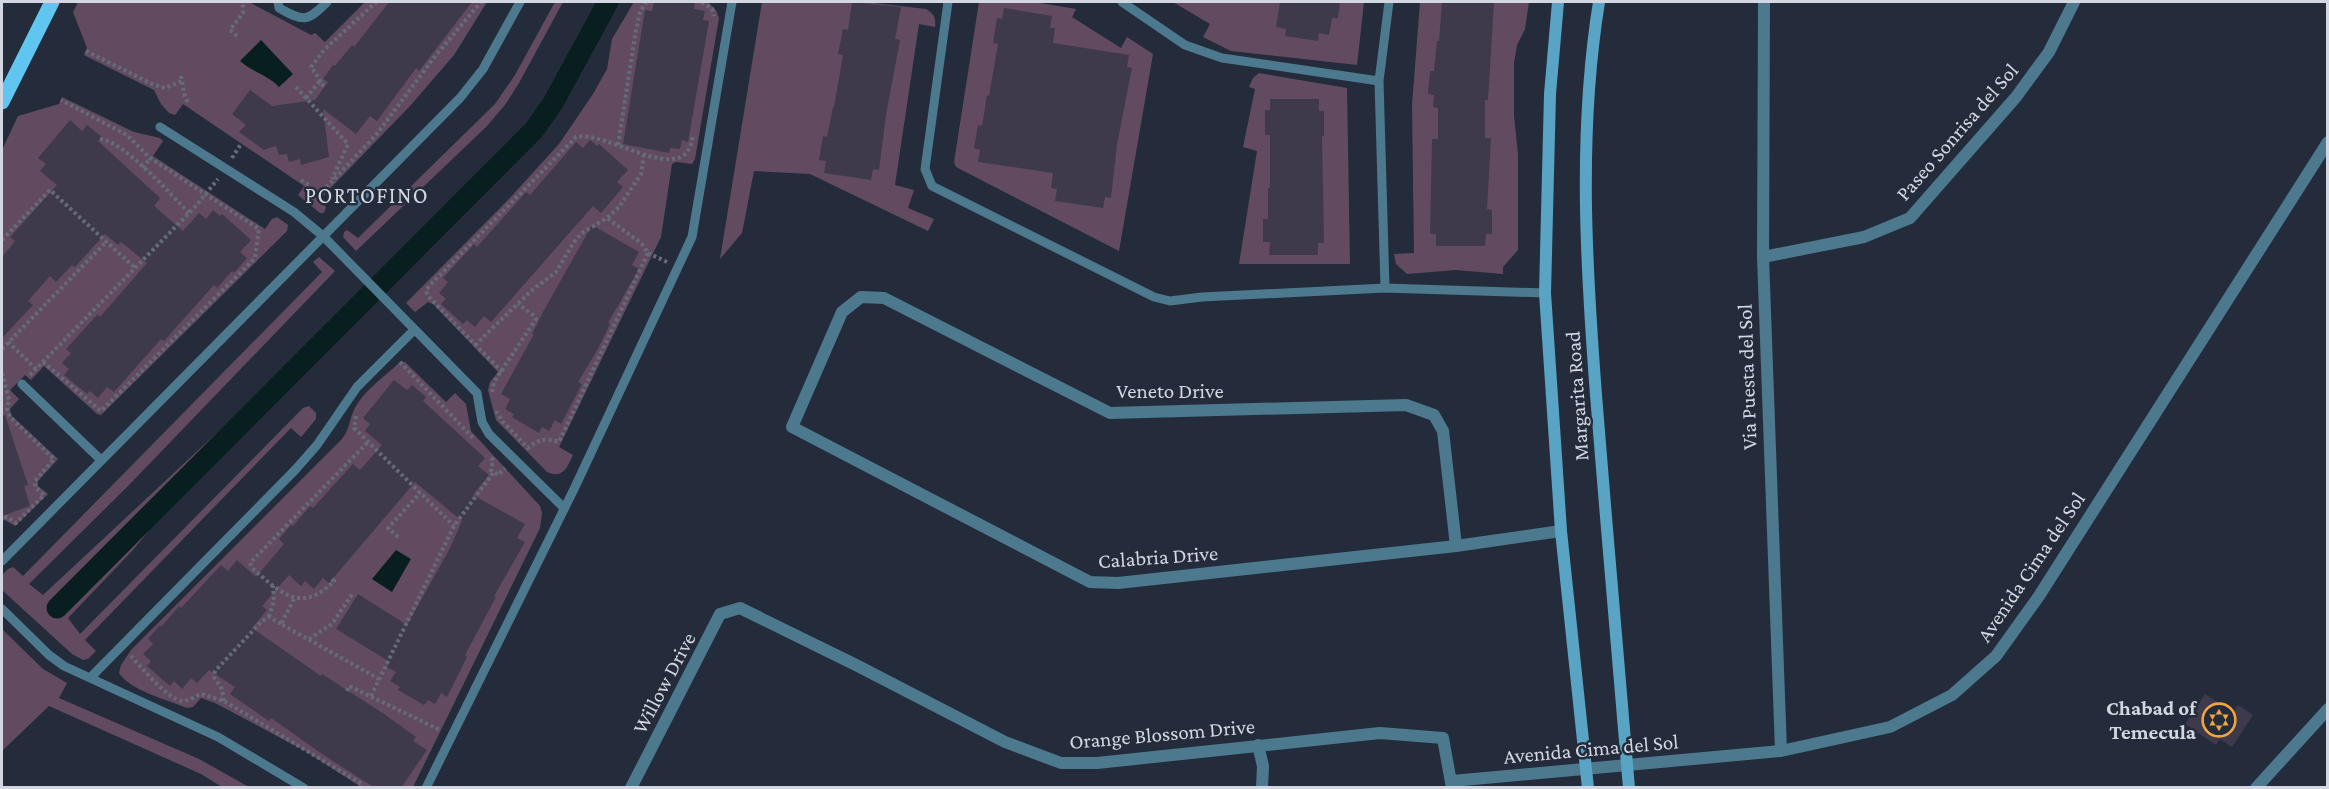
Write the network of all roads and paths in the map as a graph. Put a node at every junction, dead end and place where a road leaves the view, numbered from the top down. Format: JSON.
{"nodes":[{"id":1,"x":52,"y":2,"type":"edge"},
{"id":2,"x":243,"y":2,"type":"edge"},
{"id":3,"x":278,"y":2,"type":"edge"},
{"id":4,"x":327,"y":2,"type":"edge"},
{"id":5,"x":376,"y":2,"type":"edge"},
{"id":6,"x":481,"y":2,"type":"edge"},
{"id":7,"x":520,"y":2,"type":"edge"},
{"id":8,"x":646,"y":2,"type":"edge"},
{"id":9,"x":732,"y":2,"type":"edge"},
{"id":10,"x":948,"y":2,"type":"edge"},
{"id":11,"x":1122,"y":2,"type":"edge"},
{"id":12,"x":1389,"y":2,"type":"edge"},
{"id":13,"x":1558,"y":2,"type":"edge"},
{"id":14,"x":1599,"y":2,"type":"edge"},
{"id":15,"x":1764,"y":2,"type":"edge"},
{"id":16,"x":2074,"y":2,"type":"edge"},
{"id":17,"x":237,"y":36,"type":"dead end"},
{"id":18,"x":86,"y":51,"type":"dead end"},
{"id":19,"x":1379,"y":81,"type":"junction"},
{"id":20,"x":319,"y":82,"type":"junction"},
{"id":21,"x":296,"y":87,"type":"dead end"},
{"id":22,"x":325,"y":87,"type":"dead end"},
{"id":23,"x":306,"y":98,"type":"junction"},
{"id":24,"x":61,"y":100,"type":"dead end"},
{"id":25,"x":2,"y":102,"type":"edge"},
{"id":26,"x":189,"y":104,"type":"dead end"},
{"id":27,"x":160,"y":127,"type":"dead end"},
{"id":28,"x":710,"y":129,"type":"junction"},
{"id":29,"x":100,"y":139,"type":"dead end"},
{"id":30,"x":2328,"y":142,"type":"edge"},
{"id":31,"x":241,"y":144,"type":"dead end"},
{"id":32,"x":618,"y":145,"type":"junction"},
{"id":33,"x":644,"y":154,"type":"junction"},
{"id":34,"x":150,"y":158,"type":"junction"},
{"id":35,"x":143,"y":168,"type":"junction"},
{"id":36,"x":225,"y":168,"type":"junction"},
{"id":37,"x":302,"y":180,"type":"dead end"},
{"id":38,"x":330,"y":182,"type":"junction"},
{"id":39,"x":206,"y":195,"type":"junction"},
{"id":40,"x":189,"y":213,"type":"junction"},
{"id":41,"x":607,"y":218,"type":"junction"},
{"id":42,"x":323,"y":236,"type":"junction"},
{"id":43,"x":2,"y":240,"type":"edge"},
{"id":44,"x":107,"y":241,"type":"junction"},
{"id":45,"x":1762,"y":256,"type":"junction"},
{"id":46,"x":135,"y":268,"type":"junction"},
{"id":47,"x":1385,"y":288,"type":"junction"},
{"id":48,"x":1545,"y":293,"type":"junction"},
{"id":49,"x":518,"y":304,"type":"junction"},
{"id":50,"x":414,"y":330,"type":"junction"},
{"id":51,"x":8,"y":342,"type":"junction"},
{"id":52,"x":475,"y":345,"type":"junction"},
{"id":53,"x":2,"y":349,"type":"edge"},
{"id":54,"x":391,"y":353,"type":"junction"},
{"id":55,"x":44,"y":362,"type":"junction"},
{"id":56,"x":402,"y":365,"type":"junction"},
{"id":57,"x":36,"y":369,"type":"junction"},
{"id":58,"x":395,"y":372,"type":"dead end"},
{"id":59,"x":502,"y":372,"type":"junction"},
{"id":60,"x":2,"y":373,"type":"edge"},
{"id":61,"x":22,"y":384,"type":"joint"},
{"id":62,"x":493,"y":400,"type":"dead end"},
{"id":63,"x":495,"y":408,"type":"dead end"},
{"id":64,"x":357,"y":414,"type":"dead end"},
{"id":65,"x":792,"y":427,"type":"joint"},
{"id":66,"x":368,"y":442,"type":"junction"},
{"id":67,"x":478,"y":444,"type":"dead end"},
{"id":68,"x":528,"y":448,"type":"junction"},
{"id":69,"x":486,"y":452,"type":"dead end"},
{"id":70,"x":101,"y":460,"type":"junction"},
{"id":71,"x":515,"y":460,"type":"junction"},
{"id":72,"x":494,"y":473,"type":"junction"},
{"id":73,"x":420,"y":493,"type":"junction"},
{"id":74,"x":564,"y":507,"type":"junction"},
{"id":75,"x":2,"y":518,"type":"edge"},
{"id":76,"x":454,"y":526,"type":"junction"},
{"id":77,"x":1561,"y":531,"type":"junction"},
{"id":78,"x":398,"y":537,"type":"dead end"},
{"id":79,"x":1456,"y":546,"type":"junction"},
{"id":80,"x":2,"y":561,"type":"edge"},
{"id":81,"x":332,"y":579,"type":"dead end"},
{"id":82,"x":273,"y":585,"type":"junction"},
{"id":83,"x":353,"y":593,"type":"dead end"},
{"id":84,"x":294,"y":599,"type":"junction"},
{"id":85,"x":740,"y":608,"type":"joint"},
{"id":86,"x":2,"y":609,"type":"edge"},
{"id":87,"x":269,"y":617,"type":"junction"},
{"id":88,"x":281,"y":624,"type":"junction"},
{"id":89,"x":308,"y":639,"type":"junction"},
{"id":90,"x":120,"y":646,"type":"junction"},
{"id":91,"x":90,"y":678,"type":"junction"},
{"id":92,"x":379,"y":678,"type":"junction"},
{"id":93,"x":347,"y":691,"type":"dead end"},
{"id":94,"x":371,"y":696,"type":"junction"},
{"id":95,"x":225,"y":701,"type":"junction"},
{"id":96,"x":2328,"y":709,"type":"edge"},
{"id":97,"x":451,"y":736,"type":"junction"},
{"id":98,"x":1258,"y":745,"type":"junction"},
{"id":99,"x":1781,"y":751,"type":"junction"},
{"id":100,"x":1627,"y":766,"type":"junction"},
{"id":101,"x":1586,"y":770,"type":"junction"},
{"id":102,"x":1452,"y":784,"type":"edge"},
{"id":103,"x":304,"y":788,"type":"edge"},
{"id":104,"x":360,"y":788,"type":"edge"},
{"id":105,"x":426,"y":788,"type":"edge"},
{"id":106,"x":631,"y":788,"type":"edge"},
{"id":107,"x":1262,"y":788,"type":"edge"},
{"id":108,"x":1588,"y":788,"type":"edge"},
{"id":109,"x":1629,"y":788,"type":"edge"},
{"id":110,"x":2256,"y":788,"type":"edge"}],
"edges":[{"from":1,"to":25,"type":"main road"},
{"from":2,"to":17,"type":"path"},
{"from":3,"to":4,"type":"lane"},
{"from":5,"to":20,"type":"path"},
{"from":6,"to":38,"type":"path"},
{"from":7,"to":42,"type":"lane"},
{"from":8,"to":32,"type":"path"},
{"from":9,"to":28,"type":"lane"},
{"from":10,"to":47,"type":"lane"},
{"from":11,"to":19,"type":"lane"},
{"from":12,"to":19,"type":"lane"},
{"from":13,"to":48,"type":"main road","name":"Margarita Road"},
{"from":14,"to":100,"type":"main road","name":"Margarita Road"},
{"from":15,"to":45,"type":"street","name":"Via Puesta del Sol"},
{"from":16,"to":45,"type":"street","name":"Paseo Sonrisa del Sol"},
{"from":18,"to":26,"type":"path"},
{"from":19,"to":47,"type":"lane"},
{"from":20,"to":22,"type":"path"},
{"from":20,"to":23,"type":"path"},
{"from":21,"to":23,"type":"path"},
{"from":23,"to":38,"type":"path"},
{"from":24,"to":34,"type":"path"},
{"from":27,"to":36,"type":"lane"},
{"from":28,"to":33,"type":"path"},
{"from":28,"to":74,"type":"lane"},
{"from":29,"to":35,"type":"path"},
{"from":30,"to":99,"type":"street","name":"Avenida Cima del Sol"},
{"from":31,"to":36,"type":"path"},
{"from":32,"to":33,"type":"path"},
{"from":32,"to":52,"type":"path"},
{"from":33,"to":41,"type":"path"},
{"from":34,"to":35,"type":"path"},
{"from":34,"to":39,"type":"path"},
{"from":35,"to":40,"type":"path"},
{"from":36,"to":39,"type":"path"},
{"from":36,"to":42,"type":"lane"},
{"from":37,"to":38,"type":"path"},
{"from":39,"to":40,"type":"path"},
{"from":39,"to":55,"type":"path"},
{"from":40,"to":46,"type":"path"},
{"from":41,"to":49,"type":"path"},
{"from":41,"to":68,"type":"path"},
{"from":42,"to":50,"type":"lane"},
{"from":42,"to":70,"type":"lane"},
{"from":43,"to":44,"type":"path"},
{"from":44,"to":46,"type":"path"},
{"from":44,"to":51,"type":"path"},
{"from":45,"to":99,"type":"street","name":"Via Puesta del Sol"},
{"from":46,"to":55,"type":"path"},
{"from":47,"to":48,"type":"lane"},
{"from":48,"to":77,"type":"main road","name":"Margarita Road"},
{"from":49,"to":52,"type":"path"},
{"from":49,"to":59,"type":"path"},
{"from":50,"to":54,"type":"lane"},
{"from":50,"to":71,"type":"lane"},
{"from":51,"to":53,"type":"path"},
{"from":51,"to":57,"type":"path"},
{"from":52,"to":59,"type":"path"},
{"from":54,"to":56,"type":"path"},
{"from":54,"to":90,"type":"lane"},
{"from":55,"to":57,"type":"path"},
{"from":56,"to":58,"type":"path"},
{"from":56,"to":67,"type":"path"},
{"from":57,"to":61,"type":"path"},
{"from":59,"to":62,"type":"path"},
{"from":60,"to":75,"type":"path"},
{"from":61,"to":70,"type":"lane"},
{"from":63,"to":68,"type":"path"},
{"from":64,"to":66,"type":"path"},
{"from":65,"to":79,"type":"street","name":"Calabria Drive"},
{"from":65,"to":79,"type":"street","name":"Veneto Drive"},
{"from":66,"to":73,"type":"path"},
{"from":66,"to":82,"type":"path"},
{"from":68,"to":71,"type":"path"},
{"from":69,"to":72,"type":"path"},
{"from":70,"to":80,"type":"lane"},
{"from":71,"to":72,"type":"path"},
{"from":71,"to":74,"type":"lane"},
{"from":72,"to":76,"type":"path"},
{"from":73,"to":76,"type":"path"},
{"from":73,"to":78,"type":"path"},
{"from":74,"to":97,"type":"lane"},
{"from":76,"to":92,"type":"path"},
{"from":77,"to":79,"type":"street","name":"Calabria Drive"},
{"from":77,"to":101,"type":"main road","name":"Margarita Road"},
{"from":81,"to":84,"type":"path"},
{"from":82,"to":84,"type":"path"},
{"from":82,"to":87,"type":"path"},
{"from":83,"to":89,"type":"path"},
{"from":84,"to":88,"type":"path"},
{"from":85,"to":98,"type":"street","name":"Orange Blossom Drive"},
{"from":85,"to":106,"type":"street","name":"Willow Drive"},
{"from":86,"to":91,"type":"lane"},
{"from":87,"to":88,"type":"path"},
{"from":87,"to":95,"type":"path"},
{"from":88,"to":89,"type":"path"},
{"from":89,"to":92,"type":"path"},
{"from":90,"to":91,"type":"lane"},
{"from":90,"to":95,"type":"path"},
{"from":91,"to":103,"type":"lane"},
{"from":92,"to":94,"type":"path"},
{"from":93,"to":94,"type":"path"},
{"from":94,"to":97,"type":"path"},
{"from":95,"to":104,"type":"path"},
{"from":96,"to":110,"type":"street"},
{"from":97,"to":105,"type":"lane"},
{"from":98,"to":102,"type":"street","name":"Orange Blossom Drive"},
{"from":98,"to":107,"type":"street"},
{"from":99,"to":100,"type":"street","name":"Avenida Cima del Sol"},
{"from":100,"to":101,"type":"street","name":"Avenida Cima del Sol"},
{"from":100,"to":109,"type":"main road","name":"Margarita Road"},
{"from":101,"to":102,"type":"street","name":"Avenida Cima del Sol"},
{"from":101,"to":108,"type":"main road","name":"Margarita Road"}]}
